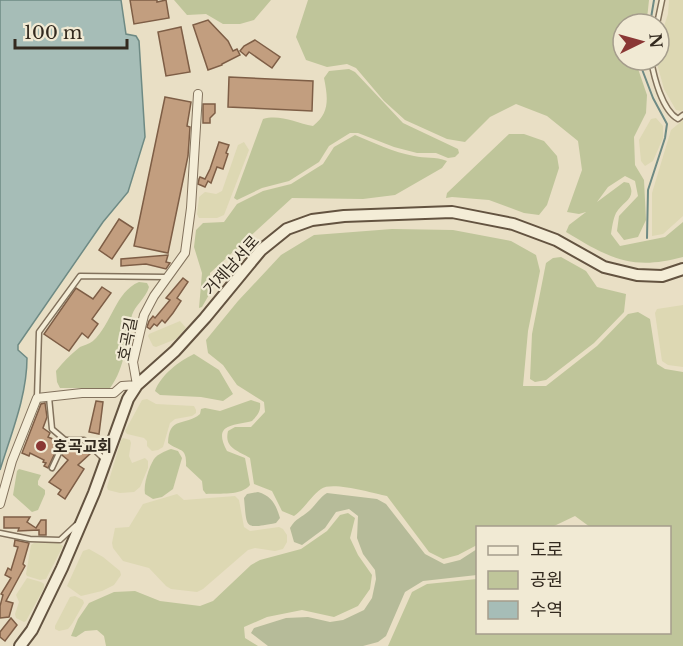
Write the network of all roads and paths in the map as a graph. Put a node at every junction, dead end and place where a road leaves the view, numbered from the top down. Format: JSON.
{"nodes":[{"id":1,"x":654,"y":72,"type":"edge"},
{"id":2,"x":198,"y":94,"type":"dead end"},
{"id":3,"x":683,"y":115,"type":"edge"},
{"id":4,"x":683,"y":269,"type":"edge"},
{"id":5,"x":168,"y":278,"type":"junction"},
{"id":6,"x":138,"y":385,"type":"junction"},
{"id":7,"x":49,"y":396,"type":"junction"},
{"id":8,"x":37,"y":398,"type":"junction"},
{"id":9,"x":65,"y":440,"type":"junction"},
{"id":10,"x":106,"y":461,"type":"junction"},
{"id":11,"x":52,"y":468,"type":"dead end"},
{"id":12,"x":0,"y":504,"type":"edge"},
{"id":13,"x":83,"y":518,"type":"junction"},
{"id":14,"x":0,"y":533,"type":"edge"},
{"id":15,"x":20,"y":646,"type":"edge"}],
"edges":[{"from":1,"to":3,"type":"lane"},
{"from":2,"to":5,"type":"street","name":"호곡길"},
{"from":4,"to":6,"type":"main road","name":"거제남서로"},
{"from":5,"to":6,"type":"street","name":"호곡길"},
{"from":5,"to":8,"type":"lane"},
{"from":6,"to":7,"type":"street","name":"호곡길"},
{"from":6,"to":10,"type":"main road","name":"거제남서로"},
{"from":7,"to":8,"type":"street","name":"호곡길"},
{"from":7,"to":9,"type":"lane"},
{"from":8,"to":12,"type":"street"},
{"from":9,"to":10,"type":"lane"},
{"from":9,"to":11,"type":"lane"},
{"from":10,"to":13,"type":"main road","name":"거제남서로"},
{"from":13,"to":14,"type":"lane"},
{"from":13,"to":15,"type":"main road","name":"거제남서로"}]}
